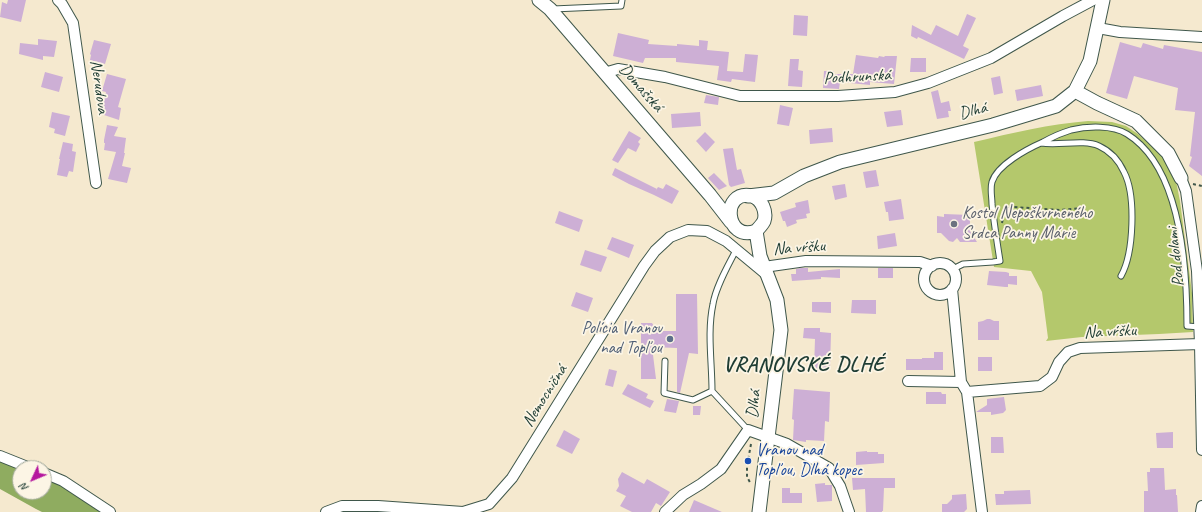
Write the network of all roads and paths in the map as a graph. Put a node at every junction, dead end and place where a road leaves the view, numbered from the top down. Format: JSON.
{"nodes":[{"id":1,"x":58,"y":0,"type":"edge"},
{"id":2,"x":539,"y":0,"type":"edge"},
{"id":3,"x":622,"y":0,"type":"edge"},
{"id":4,"x":1093,"y":0,"type":"edge"},
{"id":5,"x":1103,"y":0,"type":"edge"},
{"id":6,"x":550,"y":9,"type":"junction"},
{"id":7,"x":1098,"y":28,"type":"junction"},
{"id":8,"x":1202,"y":37,"type":"edge"},
{"id":9,"x":604,"y":72,"type":"junction"},
{"id":10,"x":1075,"y":91,"type":"junction"},
{"id":11,"x":1040,"y":143,"type":"junction"},
{"id":12,"x":1181,"y":178,"type":"joint"},
{"id":13,"x":96,"y":183,"type":"dead end"},
{"id":14,"x":779,"y":190,"type":"junction"},
{"id":15,"x":748,"y":196,"type":"junction"},
{"id":16,"x":714,"y":200,"type":"junction"},
{"id":17,"x":733,"y":203,"type":"junction"},
{"id":18,"x":1083,"y":208,"type":"dead end"},
{"id":19,"x":765,"y":214,"type":"junction"},
{"id":20,"x":732,"y":222,"type":"junction"},
{"id":21,"x":756,"y":231,"type":"junction"},
{"id":22,"x":996,"y":231,"type":"junction"},
{"id":23,"x":741,"y":232,"type":"junction"},
{"id":24,"x":734,"y":254,"type":"junction"},
{"id":25,"x":746,"y":257,"type":"junction"},
{"id":26,"x":764,"y":266,"type":"junction"},
{"id":27,"x":932,"y":266,"type":"junction"},
{"id":28,"x":953,"y":269,"type":"junction"},
{"id":29,"x":1121,"y":276,"type":"dead end"},
{"id":30,"x":952,"y":289,"type":"junction"},
{"id":31,"x":1200,"y":327,"type":"junction"},
{"id":32,"x":1200,"y":344,"type":"junction"},
{"id":33,"x":666,"y":361,"type":"dead end"},
{"id":34,"x":908,"y":382,"type":"dead end"},
{"id":35,"x":961,"y":382,"type":"junction"},
{"id":36,"x":712,"y":390,"type":"junction"},
{"id":37,"x":967,"y":392,"type":"junction"},
{"id":38,"x":748,"y":430,"type":"junction"},
{"id":39,"x":768,"y":437,"type":"junction"},
{"id":40,"x":751,"y":443,"type":"dead end"},
{"id":41,"x":1202,"y":450,"type":"edge"},
{"id":42,"x":0,"y":456,"type":"edge"},
{"id":43,"x":12,"y":461,"type":"edge"},
{"id":44,"x":52,"y":477,"type":"edge"},
{"id":45,"x":752,"y":485,"type":"dead end"},
{"id":46,"x":1202,"y":506,"type":"edge"},
{"id":47,"x":110,"y":512,"type":"edge"},
{"id":48,"x":326,"y":512,"type":"edge"},
{"id":49,"x":665,"y":512,"type":"edge"},
{"id":50,"x":759,"y":512,"type":"edge"},
{"id":51,"x":849,"y":512,"type":"edge"},
{"id":52,"x":982,"y":512,"type":"edge"},
{"id":53,"x":1201,"y":512,"type":"edge"}],
"edges":[{"from":1,"to":13,"type":"street","name":"Nerudova"},
{"from":2,"to":6,"type":"street","name":"Domašská"},
{"from":3,"to":6,"type":"lane"},
{"from":4,"to":9,"type":"street","name":"Podhrunská"},
{"from":5,"to":7,"type":"street","name":"Dlhá"},
{"from":6,"to":9,"type":"street","name":"Domašská"},
{"from":7,"to":8,"type":"street"},
{"from":7,"to":10,"type":"street","name":"Dlhá"},
{"from":9,"to":16,"type":"street","name":"Domašská"},
{"from":10,"to":12,"type":"street","name":"Pod dolami"},
{"from":10,"to":14,"type":"street","name":"Dlhá"},
{"from":11,"to":22,"type":"lane"},
{"from":11,"to":29,"type":"lane"},
{"from":11,"to":31,"type":"lane"},
{"from":12,"to":31,"type":"street","name":"Pod dolami"},
{"from":14,"to":15,"type":"street"},
{"from":14,"to":19,"type":"street"},
{"from":15,"to":17,"type":"street"},
{"from":15,"to":19,"type":"street"},
{"from":16,"to":17,"type":"street"},
{"from":16,"to":20,"type":"street","name":"Domašská"},
{"from":17,"to":20,"type":"street"},
{"from":18,"to":22,"type":"path"},
{"from":19,"to":21,"type":"street"},
{"from":20,"to":23,"type":"street"},
{"from":21,"to":23,"type":"street"},
{"from":21,"to":26,"type":"street"},
{"from":22,"to":28,"type":"lane"},
{"from":23,"to":26,"type":"street"},
{"from":24,"to":25,"type":"street","name":"Nemocničná"},
{"from":24,"to":36,"type":"lane"},
{"from":24,"to":48,"type":"street","name":"Nemocničná"},
{"from":25,"to":26,"type":"street","name":"Nemocničná"},
{"from":25,"to":26,"type":"street","name":"Na vŕšku"},
{"from":26,"to":27,"type":"street","name":"Na vŕšku"},
{"from":26,"to":39,"type":"street","name":"Dlhá"},
{"from":27,"to":28,"type":"street"},
{"from":27,"to":30,"type":"street"},
{"from":28,"to":30,"type":"street"},
{"from":30,"to":35,"type":"street"},
{"from":31,"to":32,"type":"street","name":"Pod dolami"},
{"from":32,"to":37,"type":"street","name":"Na vŕšku"},
{"from":32,"to":41,"type":"street","name":"Pod dolami"},
{"from":33,"to":36,"type":"lane"},
{"from":34,"to":35,"type":"street"},
{"from":35,"to":37,"type":"street"},
{"from":36,"to":38,"type":"lane"},
{"from":37,"to":52,"type":"street"},
{"from":38,"to":39,"type":"street"},
{"from":38,"to":49,"type":"street"},
{"from":39,"to":50,"type":"street","name":"Dlhá"},
{"from":39,"to":51,"type":"street"},
{"from":40,"to":45,"type":"path"},
{"from":42,"to":43,"type":"street"},
{"from":44,"to":47,"type":"street"},
{"from":46,"to":53,"type":"street"}]}
